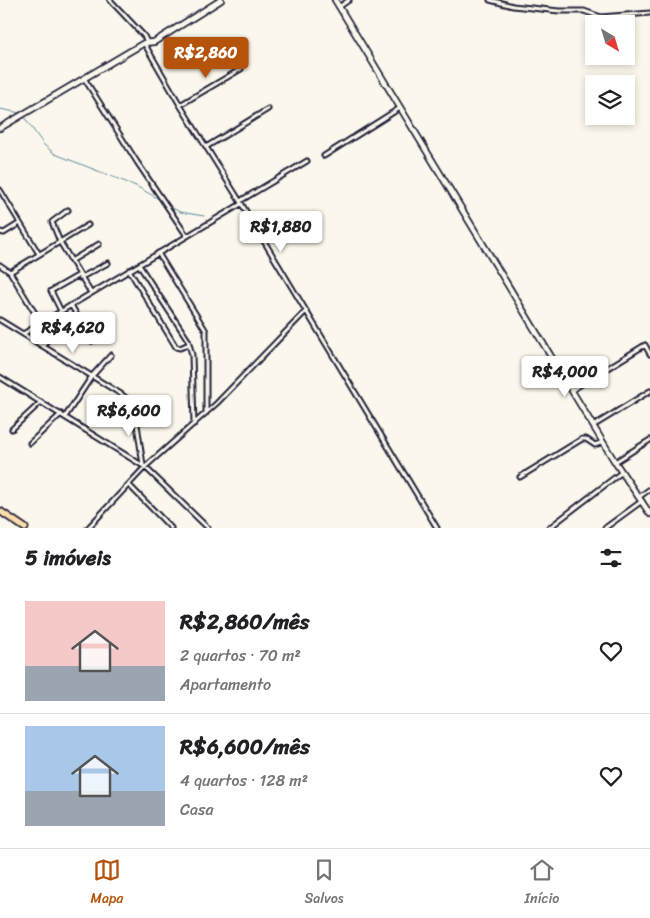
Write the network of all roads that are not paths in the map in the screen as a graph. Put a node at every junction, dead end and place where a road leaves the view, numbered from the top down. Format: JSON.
{"nodes":[{"id":1,"x":110,"y":0,"type":"edge"},
{"id":2,"x":221,"y":0,"type":"edge"},
{"id":3,"x":335,"y":0,"type":"edge"},
{"id":4,"x":350,"y":0,"type":"edge"},
{"id":5,"x":490,"y":0,"type":"edge"},
{"id":6,"x":339,"y":7,"type":"junction"},
{"id":7,"x":650,"y":13,"type":"edge"},
{"id":8,"x":146,"y":43,"type":"junction"},
{"id":9,"x":241,"y":69,"type":"dead end"},
{"id":10,"x":84,"y":78,"type":"junction"},
{"id":11,"x":180,"y":105,"type":"junction"},
{"id":12,"x":400,"y":108,"type":"junction"},
{"id":13,"x":268,"y":109,"type":"dead end"},
{"id":14,"x":0,"y":128,"type":"edge"},
{"id":15,"x":206,"y":147,"type":"junction"},
{"id":16,"x":324,"y":156,"type":"dead end"},
{"id":17,"x":307,"y":160,"type":"dead end"},
{"id":18,"x":0,"y":190,"type":"edge"},
{"id":19,"x":240,"y":202,"type":"junction"},
{"id":20,"x":68,"y":210,"type":"dead end"},
{"id":21,"x":20,"y":223,"type":"junction"},
{"id":22,"x":88,"y":225,"type":"dead end"},
{"id":23,"x":0,"y":232,"type":"edge"},
{"id":24,"x":187,"y":236,"type":"junction"},
{"id":25,"x":60,"y":242,"type":"junction"},
{"id":26,"x":98,"y":244,"type":"dead end"},
{"id":27,"x":158,"y":253,"type":"junction"},
{"id":28,"x":39,"y":254,"type":"junction"},
{"id":29,"x":71,"y":261,"type":"junction"},
{"id":30,"x":108,"y":263,"type":"dead end"},
{"id":31,"x":0,"y":265,"type":"edge"},
{"id":32,"x":139,"y":265,"type":"junction"},
{"id":33,"x":129,"y":270,"type":"junction"},
{"id":34,"x":10,"y":272,"type":"junction"},
{"id":35,"x":80,"y":276,"type":"junction"},
{"id":36,"x":91,"y":293,"type":"junction"},
{"id":37,"x":71,"y":305,"type":"junction"},
{"id":38,"x":61,"y":311,"type":"junction"},
{"id":39,"x":306,"y":311,"type":"junction"},
{"id":40,"x":0,"y":320,"type":"edge"},
{"id":41,"x":41,"y":323,"type":"junction"},
{"id":42,"x":60,"y":326,"type":"dead end"},
{"id":43,"x":23,"y":334,"type":"junction"},
{"id":44,"x":92,"y":341,"type":"dead end"},
{"id":45,"x":189,"y":344,"type":"junction"},
{"id":46,"x":42,"y":346,"type":"junction"},
{"id":47,"x":650,"y":354,"type":"edge"},
{"id":48,"x":111,"y":355,"type":"dead end"},
{"id":49,"x":92,"y":376,"type":"junction"},
{"id":50,"x":0,"y":377,"type":"edge"},
{"id":51,"x":572,"y":390,"type":"junction"},
{"id":52,"x":650,"y":391,"type":"edge"},
{"id":53,"x":40,"y":402,"type":"junction"},
{"id":54,"x":206,"y":413,"type":"junction"},
{"id":55,"x":63,"y":415,"type":"junction"},
{"id":56,"x":194,"y":424,"type":"junction"},
{"id":57,"x":593,"y":426,"type":"junction"},
{"id":58,"x":12,"y":429,"type":"dead end"},
{"id":59,"x":650,"y":440,"type":"edge"},
{"id":60,"x":603,"y":442,"type":"junction"},
{"id":61,"x":30,"y":443,"type":"dead end"},
{"id":62,"x":615,"y":462,"type":"junction"},
{"id":63,"x":144,"y":467,"type":"junction"},
{"id":64,"x":622,"y":472,"type":"junction"},
{"id":65,"x":520,"y":477,"type":"dead end"},
{"id":66,"x":129,"y":485,"type":"junction"},
{"id":67,"x":650,"y":489,"type":"edge"},
{"id":68,"x":640,"y":499,"type":"junction"},
{"id":69,"x":0,"y":511,"type":"edge"},
{"id":70,"x":650,"y":514,"type":"edge"},
{"id":71,"x":25,"y":528,"type":"edge"},
{"id":72,"x":88,"y":528,"type":"edge"},
{"id":73,"x":170,"y":528,"type":"edge"},
{"id":74,"x":208,"y":528,"type":"edge"},
{"id":75,"x":437,"y":528,"type":"edge"},
{"id":76,"x":549,"y":528,"type":"edge"},
{"id":77,"x":605,"y":528,"type":"edge"}],
"edges":[{"from":1,"to":8,"type":"street"},
{"from":2,"to":8,"type":"street"},
{"from":3,"to":6,"type":"street"},
{"from":4,"to":6,"type":"street"},
{"from":5,"to":7,"type":"street"},
{"from":6,"to":12,"type":"street"},
{"from":8,"to":10,"type":"street"},
{"from":8,"to":11,"type":"street"},
{"from":9,"to":11,"type":"street"},
{"from":10,"to":14,"type":"street"},
{"from":10,"to":24,"type":"street"},
{"from":11,"to":15,"type":"street"},
{"from":12,"to":16,"type":"street"},
{"from":12,"to":51,"type":"street"},
{"from":13,"to":15,"type":"street"},
{"from":15,"to":19,"type":"street"},
{"from":17,"to":19,"type":"street"},
{"from":18,"to":21,"type":"street"},
{"from":19,"to":24,"type":"street"},
{"from":19,"to":39,"type":"street"},
{"from":20,"to":25,"type":"street"},
{"from":21,"to":23,"type":"street"},
{"from":21,"to":28,"type":"street"},
{"from":22,"to":25,"type":"street"},
{"from":24,"to":27,"type":"street"},
{"from":25,"to":28,"type":"street"},
{"from":25,"to":29,"type":"street"},
{"from":26,"to":29,"type":"street"},
{"from":27,"to":32,"type":"street"},
{"from":27,"to":54,"type":"street"},
{"from":28,"to":34,"type":"street"},
{"from":29,"to":35,"type":"street"},
{"from":30,"to":35,"type":"street"},
{"from":31,"to":34,"type":"street"},
{"from":32,"to":33,"type":"street"},
{"from":32,"to":45,"type":"street"},
{"from":33,"to":36,"type":"street"},
{"from":33,"to":45,"type":"street"},
{"from":34,"to":41,"type":"street"},
{"from":35,"to":36,"type":"street"},
{"from":35,"to":38,"type":"street"},
{"from":36,"to":37,"type":"street"},
{"from":37,"to":38,"type":"street"},
{"from":37,"to":44,"type":"street"},
{"from":38,"to":41,"type":"street"},
{"from":39,"to":54,"type":"street"},
{"from":39,"to":75,"type":"street"},
{"from":40,"to":43,"type":"street"},
{"from":41,"to":43,"type":"street"},
{"from":42,"to":46,"type":"street"},
{"from":43,"to":46,"type":"street"},
{"from":45,"to":56,"type":"street"},
{"from":46,"to":49,"type":"street"},
{"from":47,"to":51,"type":"street"},
{"from":48,"to":49,"type":"street"},
{"from":49,"to":55,"type":"street"},
{"from":49,"to":63,"type":"street"},
{"from":50,"to":53,"type":"street"},
{"from":51,"to":57,"type":"street"},
{"from":52,"to":57,"type":"street"},
{"from":53,"to":55,"type":"street"},
{"from":53,"to":58,"type":"street"},
{"from":54,"to":56,"type":"street"},
{"from":55,"to":61,"type":"street"},
{"from":55,"to":63,"type":"street"},
{"from":56,"to":63,"type":"street"},
{"from":57,"to":60,"type":"street"},
{"from":59,"to":62,"type":"street"},
{"from":60,"to":62,"type":"street"},
{"from":60,"to":65,"type":"street"},
{"from":62,"to":64,"type":"street"},
{"from":63,"to":66,"type":"street"},
{"from":63,"to":74,"type":"street"},
{"from":64,"to":68,"type":"street"},
{"from":64,"to":76,"type":"street"},
{"from":66,"to":72,"type":"street"},
{"from":66,"to":73,"type":"street"},
{"from":67,"to":68,"type":"street"},
{"from":68,"to":70,"type":"street"},
{"from":68,"to":77,"type":"street"},
{"from":69,"to":71,"type":"main road"}]}
